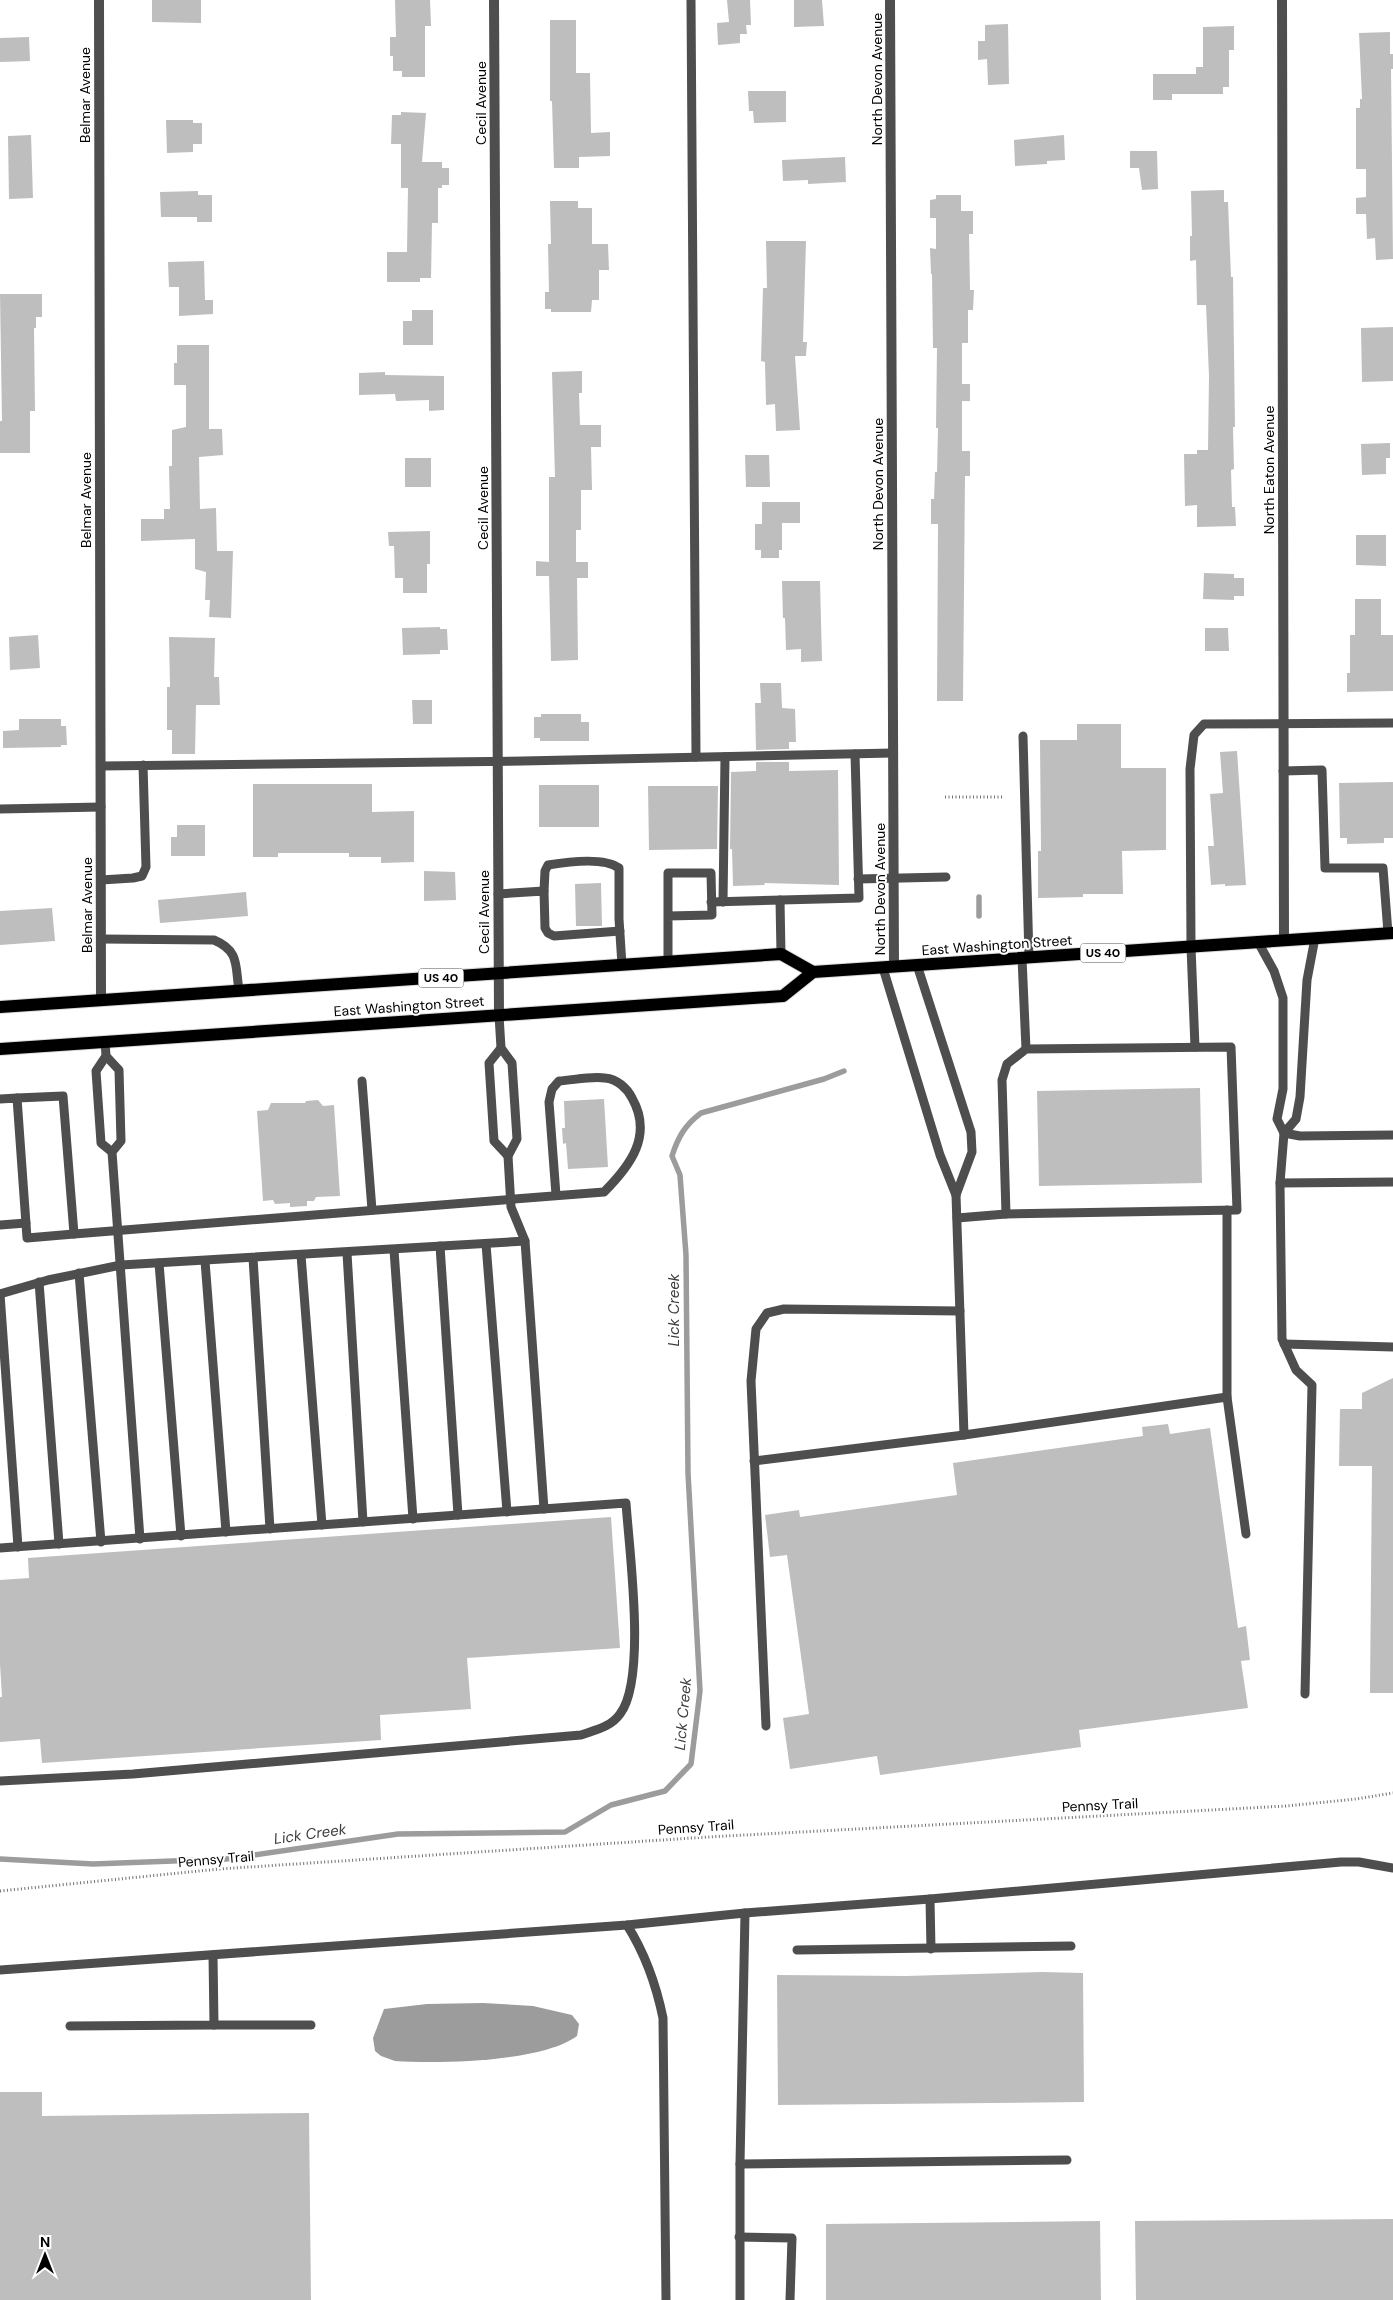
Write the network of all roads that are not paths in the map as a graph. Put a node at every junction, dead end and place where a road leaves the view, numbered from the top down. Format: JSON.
{"nodes":[{"id":1,"x":99,"y":0,"type":"edge"},
{"id":2,"x":494,"y":0,"type":"edge"},
{"id":3,"x":691,"y":0,"type":"edge"},
{"id":4,"x":890,"y":0,"type":"edge"},
{"id":5,"x":1282,"y":0,"type":"edge"},
{"id":6,"x":1393,"y":722,"type":"edge"},
{"id":7,"x":1283,"y":724,"type":"junction"},
{"id":8,"x":1023,"y":736,"type":"dead end"},
{"id":9,"x":893,"y":753,"type":"junction"},
{"id":10,"x":855,"y":754,"type":"junction"},
{"id":11,"x":725,"y":757,"type":"junction"},
{"id":12,"x":696,"y":758,"type":"junction"},
{"id":13,"x":497,"y":760,"type":"junction"},
{"id":14,"x":143,"y":765,"type":"junction"},
{"id":15,"x":101,"y":766,"type":"junction"},
{"id":16,"x":1283,"y":771,"type":"junction"},
{"id":17,"x":101,"y":807,"type":"junction"},
{"id":18,"x":0,"y":808,"type":"edge"},
{"id":19,"x":946,"y":876,"type":"dead end"},
{"id":20,"x":894,"y":877,"type":"junction"},
{"id":21,"x":858,"y":879,"type":"junction"},
{"id":22,"x":101,"y":880,"type":"junction"},
{"id":23,"x":544,"y":892,"type":"junction"},
{"id":24,"x":498,"y":894,"type":"junction"},
{"id":25,"x":780,"y":900,"type":"junction"},
{"id":26,"x":712,"y":902,"type":"junction"},
{"id":27,"x":722,"y":902,"type":"junction"},
{"id":28,"x":668,"y":916,"type":"junction"},
{"id":29,"x":620,"y":931,"type":"junction"},
{"id":30,"x":1390,"y":933,"type":"edge"},
{"id":31,"x":1315,"y":938,"type":"junction"},
{"id":32,"x":101,"y":939,"type":"junction"},
{"id":33,"x":1284,"y":940,"type":"junction"},
{"id":34,"x":1258,"y":942,"type":"junction"},
{"id":35,"x":1191,"y":947,"type":"junction"},
{"id":36,"x":781,"y":954,"type":"junction"},
{"id":37,"x":1025,"y":958,"type":"junction"},
{"id":38,"x":668,"y":962,"type":"junction"},
{"id":39,"x":622,"y":965,"type":"junction"},
{"id":40,"x":917,"y":965,"type":"junction"},
{"id":41,"x":889,"y":967,"type":"junction"},
{"id":42,"x":813,"y":972,"type":"junction"},
{"id":43,"x":498,"y":973,"type":"junction"},
{"id":44,"x":239,"y":990,"type":"junction"},
{"id":45,"x":101,"y":999,"type":"junction"},
{"id":46,"x":0,"y":1007,"type":"edge"},
{"id":47,"x":499,"y":1015,"type":"junction"},
{"id":48,"x":105,"y":1041,"type":"junction"},
{"id":49,"x":1195,"y":1047,"type":"junction"},
{"id":50,"x":501,"y":1048,"type":"junction"},
{"id":51,"x":0,"y":1049,"type":"edge"},
{"id":52,"x":1026,"y":1049,"type":"junction"},
{"id":53,"x":106,"y":1056,"type":"junction"},
{"id":54,"x":362,"y":1081,"type":"dead end"},
{"id":55,"x":17,"y":1098,"type":"junction"},
{"id":56,"x":0,"y":1099,"type":"edge"},
{"id":57,"x":1284,"y":1133,"type":"junction"},
{"id":58,"x":1393,"y":1135,"type":"edge"},
{"id":59,"x":112,"y":1152,"type":"junction"},
{"id":60,"x":508,"y":1156,"type":"junction"},
{"id":61,"x":1393,"y":1182,"type":"edge"},
{"id":62,"x":1280,"y":1183,"type":"junction"},
{"id":63,"x":556,"y":1195,"type":"junction"},
{"id":64,"x":956,"y":1195,"type":"junction"},
{"id":65,"x":510,"y":1198,"type":"junction"},
{"id":66,"x":372,"y":1210,"type":"junction"},
{"id":67,"x":1227,"y":1210,"type":"junction"},
{"id":68,"x":1006,"y":1214,"type":"junction"},
{"id":69,"x":957,"y":1218,"type":"junction"},
{"id":70,"x":26,"y":1223,"type":"junction"},
{"id":71,"x":0,"y":1225,"type":"edge"},
{"id":72,"x":118,"y":1231,"type":"junction"},
{"id":73,"x":74,"y":1234,"type":"junction"},
{"id":74,"x":525,"y":1241,"type":"junction"},
{"id":75,"x":486,"y":1244,"type":"junction"},
{"id":76,"x":440,"y":1246,"type":"junction"},
{"id":77,"x":394,"y":1250,"type":"junction"},
{"id":78,"x":347,"y":1252,"type":"junction"},
{"id":79,"x":301,"y":1255,"type":"junction"},
{"id":80,"x":253,"y":1258,"type":"junction"},
{"id":81,"x":205,"y":1261,"type":"junction"},
{"id":82,"x":159,"y":1263,"type":"junction"},
{"id":83,"x":121,"y":1265,"type":"junction"},
{"id":84,"x":79,"y":1273,"type":"junction"},
{"id":85,"x":39,"y":1282,"type":"junction"},
{"id":86,"x":0,"y":1294,"type":"edge"},
{"id":87,"x":960,"y":1312,"type":"junction"},
{"id":88,"x":1284,"y":1344,"type":"junction"},
{"id":89,"x":1393,"y":1347,"type":"edge"},
{"id":90,"x":1227,"y":1397,"type":"junction"},
{"id":91,"x":964,"y":1435,"type":"junction"},
{"id":92,"x":754,"y":1461,"type":"junction"},
{"id":93,"x":544,"y":1509,"type":"junction"},
{"id":94,"x":507,"y":1512,"type":"junction"},
{"id":95,"x":458,"y":1515,"type":"junction"},
{"id":96,"x":412,"y":1519,"type":"junction"},
{"id":97,"x":363,"y":1522,"type":"junction"},
{"id":98,"x":322,"y":1525,"type":"junction"},
{"id":99,"x":270,"y":1529,"type":"junction"},
{"id":100,"x":226,"y":1532,"type":"junction"},
{"id":101,"x":1246,"y":1534,"type":"dead end"},
{"id":102,"x":181,"y":1536,"type":"junction"},
{"id":103,"x":140,"y":1539,"type":"junction"},
{"id":104,"x":101,"y":1542,"type":"junction"},
{"id":105,"x":59,"y":1544,"type":"junction"},
{"id":106,"x":18,"y":1547,"type":"junction"},
{"id":107,"x":0,"y":1548,"type":"edge"},
{"id":108,"x":1305,"y":1694,"type":"dead end"},
{"id":109,"x":766,"y":1726,"type":"dead end"},
{"id":110,"x":0,"y":1781,"type":"edge"},
{"id":111,"x":1393,"y":1868,"type":"edge"},
{"id":112,"x":930,"y":1899,"type":"junction"},
{"id":113,"x":744,"y":1913,"type":"junction"},
{"id":114,"x":628,"y":1925,"type":"junction"},
{"id":115,"x":1071,"y":1946,"type":"dead end"},
{"id":116,"x":932,"y":1949,"type":"junction"},
{"id":117,"x":797,"y":1950,"type":"dead end"},
{"id":118,"x":213,"y":1955,"type":"junction"},
{"id":119,"x":0,"y":1970,"type":"edge"},
{"id":120,"x":214,"y":2025,"type":"junction"},
{"id":121,"x":311,"y":2025,"type":"dead end"},
{"id":122,"x":70,"y":2026,"type":"dead end"},
{"id":123,"x":1067,"y":2160,"type":"dead end"},
{"id":124,"x":740,"y":2164,"type":"junction"},
{"id":125,"x":739,"y":2237,"type":"junction"},
{"id":126,"x":666,"y":2300,"type":"edge"},
{"id":127,"x":740,"y":2300,"type":"edge"},
{"id":128,"x":790,"y":2300,"type":"edge"}],
"edges":[{"from":1,"to":15,"type":"street","name":"Belmar Avenue"},
{"from":2,"to":13,"type":"street","name":"Cecil Avenue"},
{"from":3,"to":12,"type":"lane"},
{"from":4,"to":9,"type":"street","name":"North Devon Avenue"},
{"from":5,"to":7,"type":"street","name":"North Eaton Avenue"},
{"from":6,"to":7,"type":"lane"},
{"from":7,"to":16,"type":"street","name":"North Eaton Avenue"},
{"from":7,"to":35,"type":"lane"},
{"from":8,"to":37,"type":"lane"},
{"from":9,"to":10,"type":"lane"},
{"from":9,"to":20,"type":"street","name":"North Devon Avenue"},
{"from":10,"to":11,"type":"lane"},
{"from":10,"to":21,"type":"lane"},
{"from":11,"to":12,"type":"lane"},
{"from":11,"to":27,"type":"lane"},
{"from":12,"to":13,"type":"lane"},
{"from":13,"to":14,"type":"lane"},
{"from":13,"to":24,"type":"street","name":"Cecil Avenue"},
{"from":14,"to":15,"type":"lane"},
{"from":14,"to":22,"type":"lane"},
{"from":15,"to":17,"type":"street","name":"Belmar Avenue"},
{"from":16,"to":30,"type":"lane"},
{"from":16,"to":33,"type":"street","name":"North Eaton Avenue"},
{"from":17,"to":18,"type":"lane"},
{"from":17,"to":22,"type":"street","name":"Belmar Avenue"},
{"from":19,"to":20,"type":"lane"},
{"from":20,"to":21,"type":"lane"},
{"from":20,"to":41,"type":"street","name":"North Devon Avenue"},
{"from":21,"to":25,"type":"lane"},
{"from":22,"to":32,"type":"street","name":"Belmar Avenue"},
{"from":23,"to":24,"type":"lane"},
{"from":23,"to":29,"type":"lane"},
{"from":23,"to":29,"type":"lane"},
{"from":24,"to":43,"type":"street","name":"Cecil Avenue"},
{"from":25,"to":27,"type":"lane"},
{"from":25,"to":36,"type":"lane"},
{"from":26,"to":27,"type":"lane"},
{"from":26,"to":28,"type":"lane"},
{"from":26,"to":28,"type":"lane"},
{"from":28,"to":38,"type":"lane"},
{"from":29,"to":39,"type":"lane"},
{"from":30,"to":31,"type":"main road","name":"East Washington Street","number":"US 40"},
{"from":31,"to":33,"type":"main road","name":"East Washington Street","number":"US 40"},
{"from":31,"to":57,"type":"lane"},
{"from":32,"to":44,"type":"lane"},
{"from":32,"to":45,"type":"street","name":"Belmar Avenue"},
{"from":33,"to":34,"type":"main road","name":"East Washington Street","number":"US 40"},
{"from":34,"to":35,"type":"main road","name":"East Washington Street","number":"US 40"},
{"from":34,"to":57,"type":"lane"},
{"from":35,"to":37,"type":"main road","name":"East Washington Street","number":"US 40"},
{"from":35,"to":49,"type":"lane"},
{"from":36,"to":38,"type":"main road","name":"East Washington Street","number":"US 40"},
{"from":36,"to":42,"type":"main road"},
{"from":37,"to":40,"type":"main road","name":"East Washington Street","number":"US 40"},
{"from":37,"to":52,"type":"lane"},
{"from":38,"to":39,"type":"main road","name":"East Washington Street","number":"US 40"},
{"from":39,"to":43,"type":"main road","name":"East Washington Street","number":"US 40"},
{"from":40,"to":41,"type":"main road","name":"East Washington Street","number":"US 40"},
{"from":40,"to":64,"type":"lane"},
{"from":41,"to":42,"type":"main road","name":"East Washington Street","number":"US 40"},
{"from":41,"to":64,"type":"lane"},
{"from":42,"to":47,"type":"main road","name":"East Washington Street"},
{"from":43,"to":44,"type":"main road","name":"East Washington Street","number":"US 40"},
{"from":43,"to":47,"type":"street","name":"Cecil Avenue"},
{"from":44,"to":45,"type":"main road","name":"East Washington Street","number":"US 40"},
{"from":45,"to":46,"type":"main road","name":"East Washington Street","number":"US 40"},
{"from":47,"to":48,"type":"main road","name":"East Washington Street"},
{"from":47,"to":50,"type":"lane"},
{"from":48,"to":51,"type":"main road","name":"East Washington Street"},
{"from":48,"to":53,"type":"lane"},
{"from":49,"to":52,"type":"lane"},
{"from":49,"to":67,"type":"lane"},
{"from":50,"to":60,"type":"lane"},
{"from":50,"to":60,"type":"lane"},
{"from":52,"to":68,"type":"lane"},
{"from":53,"to":59,"type":"lane"},
{"from":53,"to":59,"type":"lane"},
{"from":54,"to":66,"type":"lane"},
{"from":55,"to":56,"type":"lane"},
{"from":55,"to":70,"type":"lane"},
{"from":55,"to":73,"type":"lane"},
{"from":57,"to":58,"type":"lane"},
{"from":57,"to":62,"type":"lane"},
{"from":59,"to":72,"type":"lane"},
{"from":60,"to":65,"type":"lane"},
{"from":61,"to":62,"type":"lane"},
{"from":62,"to":88,"type":"lane"},
{"from":63,"to":63,"type":"lane"},
{"from":63,"to":65,"type":"lane"},
{"from":64,"to":69,"type":"lane"},
{"from":65,"to":66,"type":"lane"},
{"from":65,"to":74,"type":"lane"},
{"from":66,"to":72,"type":"lane"},
{"from":67,"to":68,"type":"lane"},
{"from":67,"to":90,"type":"lane"},
{"from":68,"to":69,"type":"lane"},
{"from":69,"to":87,"type":"lane"},
{"from":70,"to":71,"type":"lane"},
{"from":70,"to":73,"type":"lane"},
{"from":72,"to":73,"type":"lane"},
{"from":72,"to":83,"type":"lane"},
{"from":74,"to":75,"type":"lane"},
{"from":74,"to":93,"type":"lane"},
{"from":75,"to":76,"type":"lane"},
{"from":75,"to":94,"type":"lane"},
{"from":76,"to":77,"type":"lane"},
{"from":76,"to":95,"type":"lane"},
{"from":77,"to":78,"type":"lane"},
{"from":77,"to":96,"type":"lane"},
{"from":78,"to":79,"type":"lane"},
{"from":78,"to":97,"type":"lane"},
{"from":79,"to":80,"type":"lane"},
{"from":79,"to":98,"type":"lane"},
{"from":80,"to":81,"type":"lane"},
{"from":80,"to":99,"type":"lane"},
{"from":81,"to":82,"type":"lane"},
{"from":81,"to":100,"type":"lane"},
{"from":82,"to":83,"type":"lane"},
{"from":82,"to":102,"type":"lane"},
{"from":83,"to":84,"type":"lane"},
{"from":83,"to":103,"type":"lane"},
{"from":84,"to":85,"type":"lane"},
{"from":84,"to":104,"type":"lane"},
{"from":85,"to":86,"type":"lane"},
{"from":85,"to":105,"type":"lane"},
{"from":86,"to":106,"type":"lane"},
{"from":87,"to":91,"type":"lane"},
{"from":87,"to":92,"type":"lane"},
{"from":88,"to":89,"type":"lane"},
{"from":88,"to":108,"type":"lane"},
{"from":90,"to":91,"type":"lane"},
{"from":90,"to":101,"type":"lane"},
{"from":91,"to":92,"type":"lane"},
{"from":92,"to":109,"type":"lane"},
{"from":93,"to":94,"type":"lane"},
{"from":93,"to":110,"type":"lane"},
{"from":94,"to":95,"type":"lane"},
{"from":95,"to":96,"type":"lane"},
{"from":96,"to":97,"type":"lane"},
{"from":97,"to":98,"type":"lane"},
{"from":98,"to":99,"type":"lane"},
{"from":99,"to":100,"type":"lane"},
{"from":100,"to":102,"type":"lane"},
{"from":102,"to":103,"type":"lane"},
{"from":103,"to":104,"type":"lane"},
{"from":104,"to":105,"type":"lane"},
{"from":105,"to":106,"type":"lane"},
{"from":106,"to":107,"type":"lane"},
{"from":111,"to":112,"type":"lane"},
{"from":112,"to":113,"type":"lane"},
{"from":112,"to":116,"type":"lane"},
{"from":113,"to":114,"type":"lane"},
{"from":113,"to":124,"type":"lane"},
{"from":114,"to":118,"type":"lane"},
{"from":114,"to":126,"type":"lane"},
{"from":115,"to":116,"type":"lane"},
{"from":116,"to":117,"type":"lane"},
{"from":118,"to":119,"type":"lane"},
{"from":118,"to":120,"type":"lane"},
{"from":120,"to":121,"type":"lane"},
{"from":120,"to":122,"type":"lane"},
{"from":123,"to":124,"type":"lane"},
{"from":124,"to":125,"type":"lane"},
{"from":125,"to":127,"type":"lane"},
{"from":125,"to":128,"type":"lane"}]}
